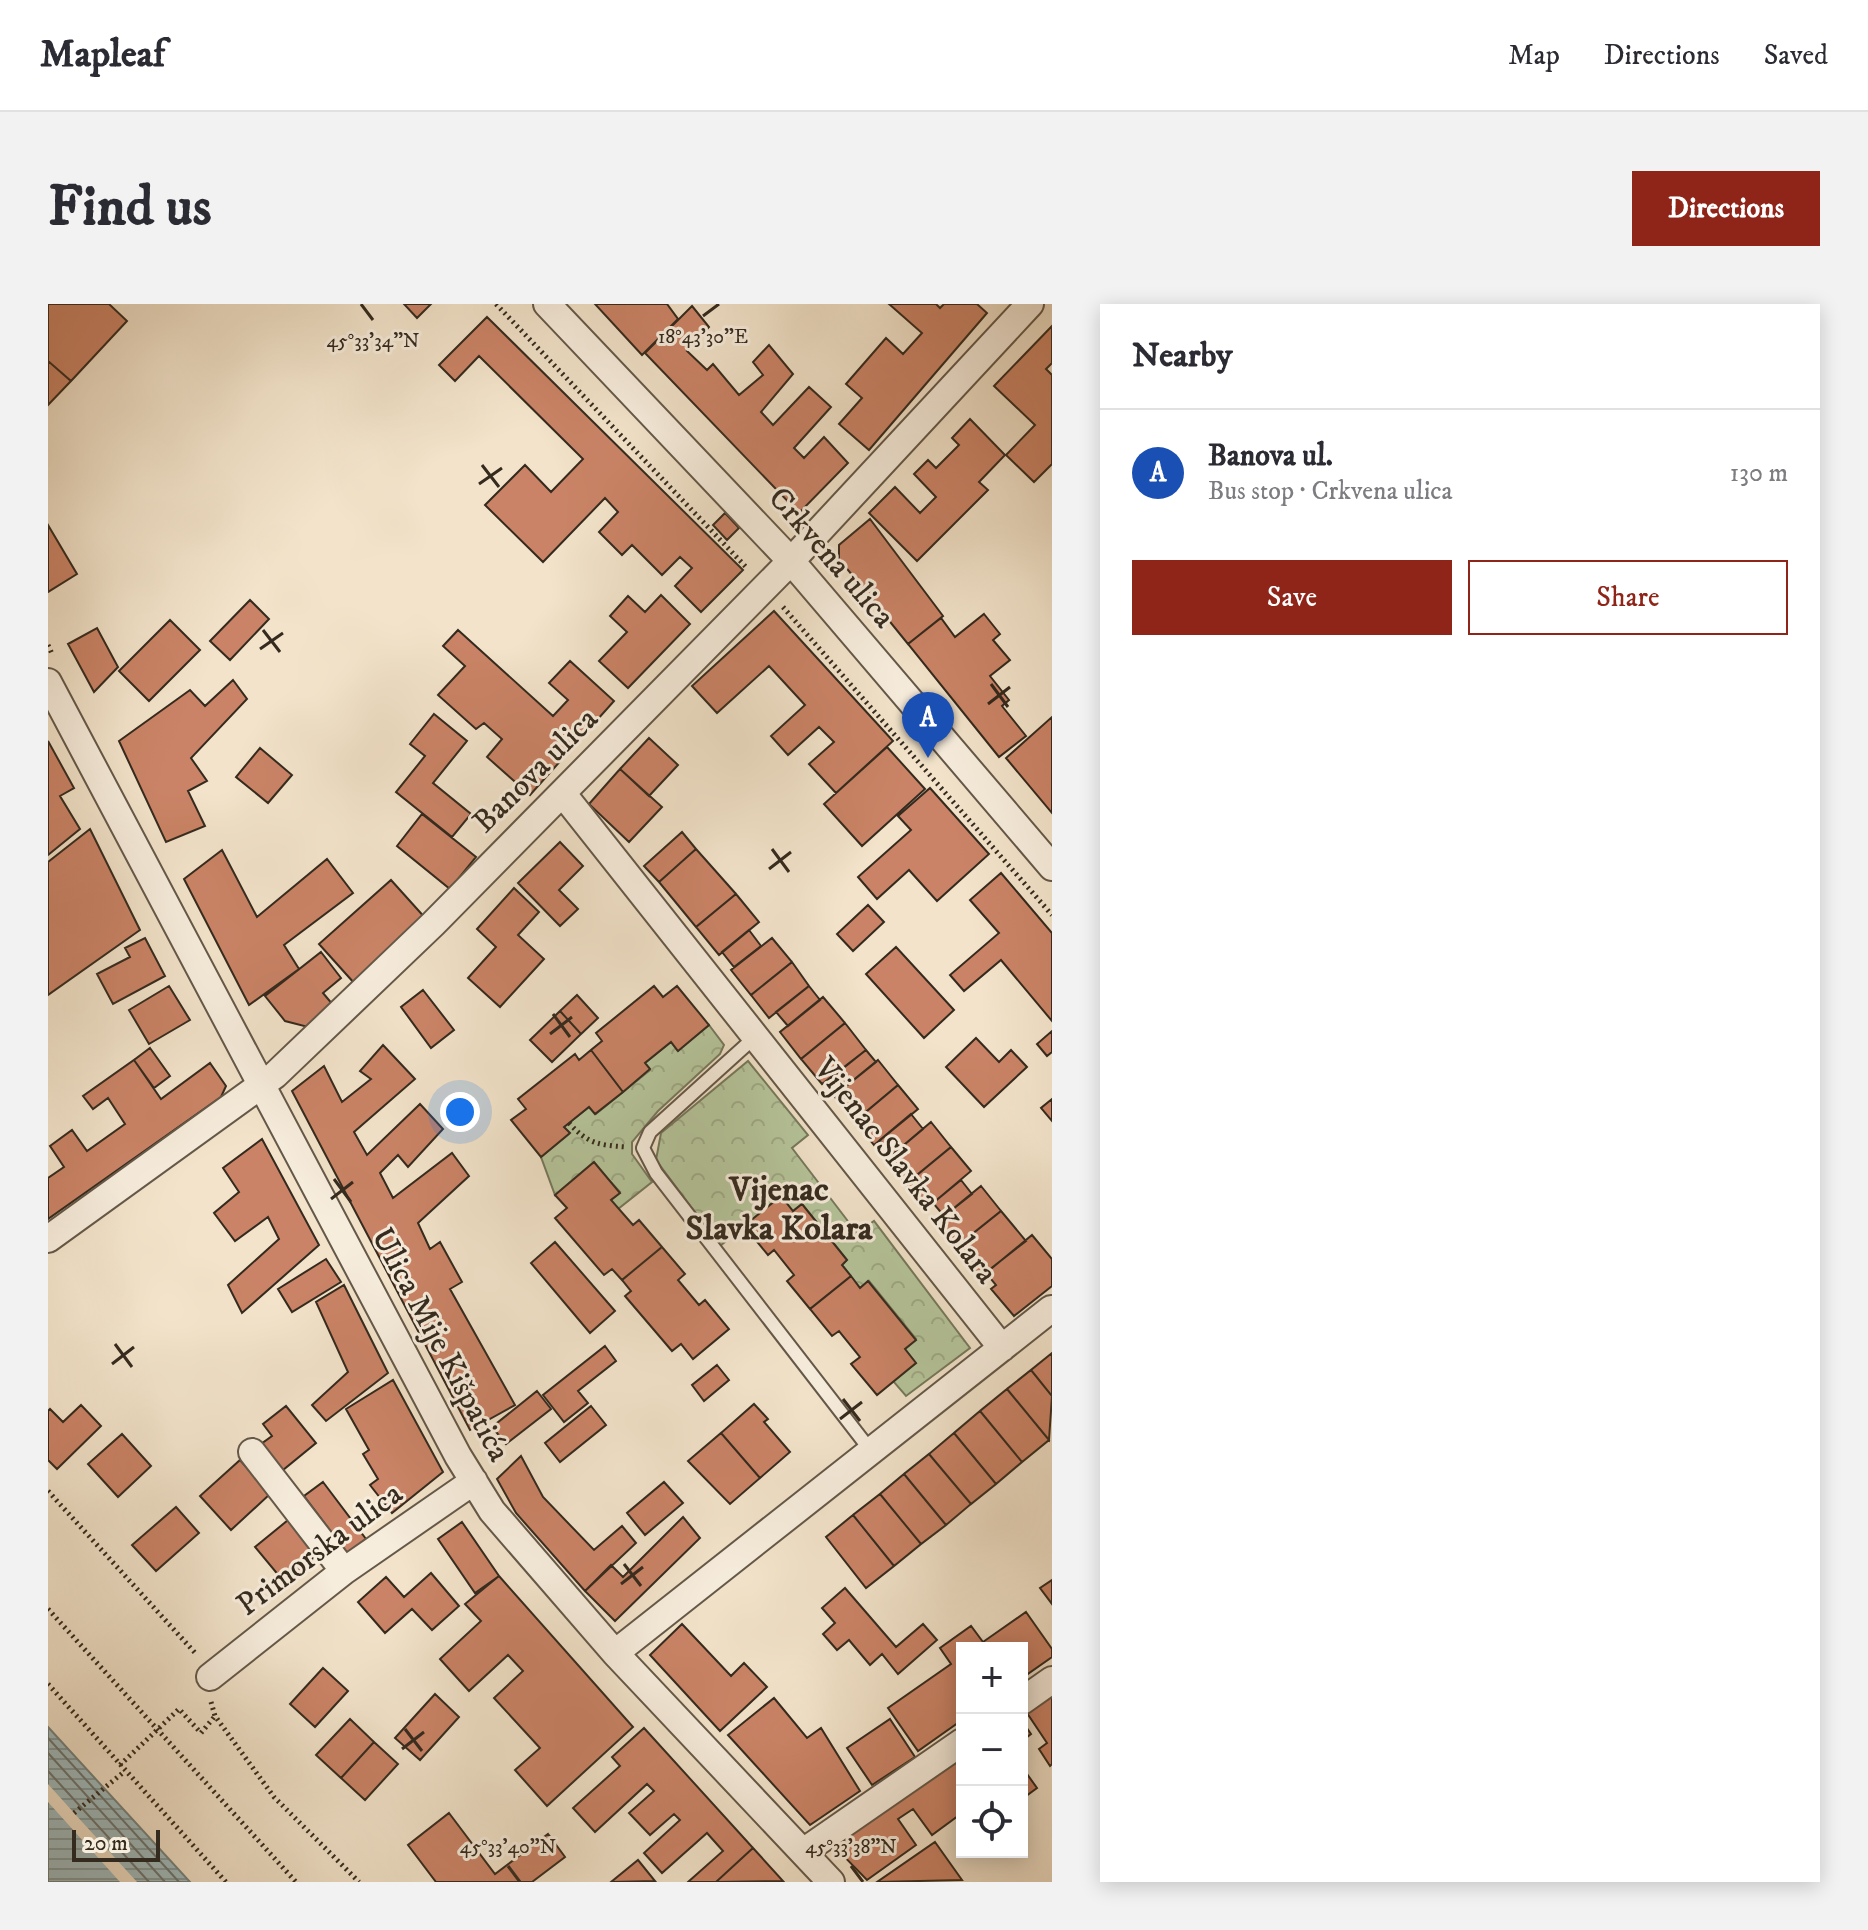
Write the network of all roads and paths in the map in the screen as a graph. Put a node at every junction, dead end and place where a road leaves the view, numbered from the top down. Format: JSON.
{"nodes":[{"id":1,"x":547,"y":304,"type":"edge"},
{"id":2,"x":1030,"y":304,"type":"edge"},
{"id":3,"x":791,"y":561,"type":"junction"},
{"id":4,"x":48,"y":645,"type":"edge"},
{"id":5,"x":52,"y":671,"type":"edge"},
{"id":6,"x":563,"y":794,"type":"junction"},
{"id":7,"x":1052,"y":867,"type":"edge"},
{"id":8,"x":755,"y":1037,"type":"junction"},
{"id":9,"x":261,"y":1084,"type":"junction"},
{"id":10,"x":569,"y":1123,"type":"dead end"},
{"id":11,"x":643,"y":1148,"type":"junction"},
{"id":12,"x":48,"y":1239,"type":"edge"},
{"id":13,"x":1051,"y":1309,"type":"edge"},
{"id":14,"x":1002,"y":1348,"type":"junction"},
{"id":15,"x":871,"y":1451,"type":"junction"},
{"id":16,"x":252,"y":1452,"type":"dead end"},
{"id":17,"x":474,"y":1481,"type":"junction"},
{"id":18,"x":344,"y":1571,"type":"junction"},
{"id":19,"x":48,"y":1609,"type":"edge"},
{"id":20,"x":615,"y":1653,"type":"junction"},
{"id":21,"x":210,"y":1677,"type":"dead end"},
{"id":22,"x":1052,"y":1680,"type":"edge"},
{"id":23,"x":48,"y":1684,"type":"edge"},
{"id":24,"x":1028,"y":1697,"type":"edge"},
{"id":25,"x":215,"y":1716,"type":"dead end"},
{"id":26,"x":158,"y":1729,"type":"junction"},
{"id":27,"x":956,"y":1746,"type":"edge"},
{"id":28,"x":120,"y":1765,"type":"junction"},
{"id":29,"x":125,"y":1771,"type":"junction"},
{"id":30,"x":74,"y":1813,"type":"dead end"},
{"id":31,"x":803,"y":1852,"type":"junction"},
{"id":32,"x":828,"y":1881,"type":"edge"},
{"id":33,"x":226,"y":1882,"type":"edge"},
{"id":34,"x":296,"y":1882,"type":"edge"}],
"edges":[{"from":1,"to":3,"type":"street","name":"Crkvena ulica"},
{"from":2,"to":3,"type":"street","name":"Banova ulica"},
{"from":3,"to":6,"type":"street","name":"Banova ulica"},
{"from":3,"to":7,"type":"street","name":"Crkvena ulica"},
{"from":4,"to":5,"type":"path"},
{"from":5,"to":9,"type":"street","name":"Ulica Mije Kišpatića"},
{"from":6,"to":8,"type":"street","name":"Vijenac Slavka Kolara"},
{"from":6,"to":9,"type":"street","name":"Banova ulica"},
{"from":8,"to":11,"type":"lane"},
{"from":8,"to":14,"type":"street","name":"Vijenac Slavka Kolara"},
{"from":9,"to":12,"type":"street","name":"Banova ulica"},
{"from":9,"to":17,"type":"street","name":"Ulica Mije Kišpatića"},
{"from":10,"to":11,"type":"path"},
{"from":11,"to":15,"type":"lane"},
{"from":13,"to":14,"type":"street"},
{"from":14,"to":15,"type":"street"},
{"from":15,"to":20,"type":"street"},
{"from":16,"to":18,"type":"street"},
{"from":17,"to":18,"type":"street","name":"Primorska ulica"},
{"from":17,"to":20,"type":"street","name":"Ulica Mije Kišpatića"},
{"from":18,"to":21,"type":"street","name":"Primorska ulica"},
{"from":19,"to":26,"type":"path"},
{"from":20,"to":31,"type":"street","name":"Ulica Mije Kišpatića"},
{"from":22,"to":24,"type":"street"},
{"from":23,"to":28,"type":"path"},
{"from":25,"to":26,"type":"path"},
{"from":26,"to":28,"type":"path"},
{"from":26,"to":34,"type":"path"},
{"from":27,"to":31,"type":"street"},
{"from":28,"to":29,"type":"path"},
{"from":29,"to":30,"type":"path"},
{"from":29,"to":33,"type":"path"},
{"from":31,"to":32,"type":"street","name":"Ulica Mije Kišpatića"}]}
